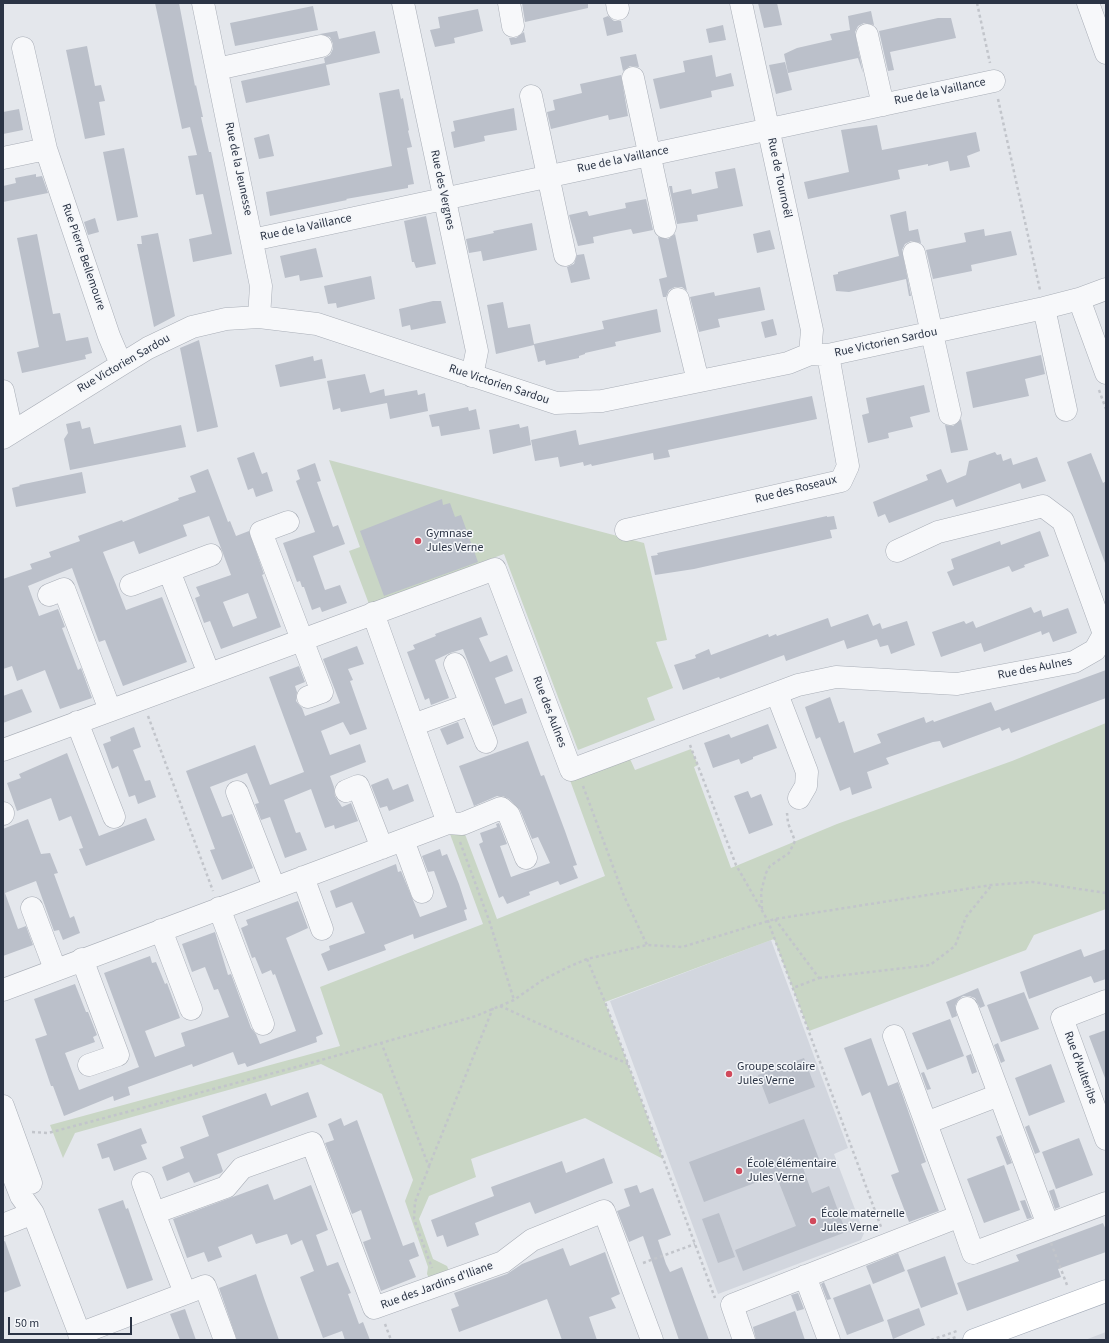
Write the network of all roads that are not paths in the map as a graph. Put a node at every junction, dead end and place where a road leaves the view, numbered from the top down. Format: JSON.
{"nodes":[{"id":1,"x":203,"y":3,"type":"edge"},
{"id":2,"x":403,"y":3,"type":"edge"},
{"id":3,"x":509,"y":3,"type":"edge"},
{"id":4,"x":741,"y":3,"type":"edge"},
{"id":5,"x":1088,"y":3,"type":"edge"},
{"id":6,"x":514,"y":26,"type":"dead end"},
{"id":7,"x":867,"y":35,"type":"dead end"},
{"id":8,"x":321,"y":46,"type":"dead end"},
{"id":9,"x":23,"y":48,"type":"dead end"},
{"id":10,"x":1106,"y":53,"type":"edge"},
{"id":11,"x":217,"y":69,"type":"junction"},
{"id":12,"x":633,"y":78,"type":"dead end"},
{"id":13,"x":994,"y":81,"type":"road end"},
{"id":14,"x":531,"y":96,"type":"dead end"},
{"id":15,"x":883,"y":104,"type":"junction"},
{"id":16,"x":769,"y":129,"type":"junction"},
{"id":17,"x":46,"y":149,"type":"junction"},
{"id":18,"x":650,"y":154,"type":"junction"},
{"id":19,"x":3,"y":158,"type":"edge"},
{"id":20,"x":548,"y":176,"type":"junction"},
{"id":21,"x":444,"y":198,"type":"junction"},
{"id":22,"x":666,"y":226,"type":"dead end"},
{"id":23,"x":252,"y":240,"type":"junction"},
{"id":24,"x":914,"y":253,"type":"dead end"},
{"id":25,"x":565,"y":255,"type":"dead end"},
{"id":26,"x":1106,"y":289,"type":"edge"},
{"id":27,"x":1079,"y":299,"type":"junction"},
{"id":28,"x":678,"y":300,"type":"dead end"},
{"id":29,"x":1044,"y":308,"type":"junction"},
{"id":30,"x":259,"y":316,"type":"junction"},
{"id":31,"x":932,"y":332,"type":"junction"},
{"id":32,"x":819,"y":355,"type":"junction"},
{"id":33,"x":120,"y":364,"type":"junction"},
{"id":34,"x":1106,"y":373,"type":"edge"},
{"id":35,"x":472,"y":376,"type":"junction"},
{"id":36,"x":698,"y":382,"type":"junction"},
{"id":37,"x":3,"y":391,"type":"edge"},
{"id":38,"x":1066,"y":410,"type":"dead end"},
{"id":39,"x":950,"y":414,"type":"dead end"},
{"id":40,"x":8,"y":435,"type":"edge"},
{"id":41,"x":288,"y":522,"type":"dead end"},
{"id":42,"x":626,"y":530,"type":"dead end"},
{"id":43,"x":897,"y":551,"type":"dead end"},
{"id":44,"x":211,"y":555,"type":"dead end"},
{"id":45,"x":169,"y":571,"type":"junction"},
{"id":46,"x":131,"y":584,"type":"dead end"},
{"id":47,"x":49,"y":595,"type":"dead end"},
{"id":48,"x":373,"y":613,"type":"junction"},
{"id":49,"x":302,"y":639,"type":"junction"},
{"id":50,"x":456,"y":664,"type":"dead end"},
{"id":51,"x":209,"y":674,"type":"junction"},
{"id":52,"x":777,"y":694,"type":"junction"},
{"id":53,"x":308,"y":698,"type":"dead end"},
{"id":54,"x":471,"y":704,"type":"junction"},
{"id":55,"x":110,"y":710,"type":"junction"},
{"id":56,"x":77,"y":722,"type":"junction"},
{"id":57,"x":413,"y":725,"type":"junction"},
{"id":58,"x":486,"y":742,"type":"dead end"},
{"id":59,"x":3,"y":750,"type":"edge"},
{"id":60,"x":346,"y":791,"type":"dead end"},
{"id":61,"x":237,"y":792,"type":"dead end"},
{"id":62,"x":799,"y":798,"type":"road end"},
{"id":63,"x":114,"y":817,"type":"dead end"},
{"id":64,"x":450,"y":823,"type":"junction"},
{"id":65,"x":403,"y":840,"type":"junction"},
{"id":66,"x":382,"y":848,"type":"junction"},
{"id":67,"x":526,"y":858,"type":"dead end"},
{"id":68,"x":303,"y":877,"type":"junction"},
{"id":69,"x":274,"y":887,"type":"junction"},
{"id":70,"x":422,"y":892,"type":"dead end"},
{"id":71,"x":32,"y":908,"type":"dead end"},
{"id":72,"x":219,"y":908,"type":"junction"},
{"id":73,"x":161,"y":930,"type":"junction"},
{"id":74,"x":322,"y":930,"type":"dead end"},
{"id":75,"x":82,"y":959,"type":"junction"},
{"id":76,"x":55,"y":969,"type":"junction"},
{"id":77,"x":3,"y":990,"type":"edge"},
{"id":78,"x":1106,"y":1001,"type":"edge"},
{"id":79,"x":967,"y":1008,"type":"dead end"},
{"id":80,"x":191,"y":1009,"type":"dead end"},
{"id":81,"x":263,"y":1024,"type":"dead end"},
{"id":82,"x":894,"y":1036,"type":"dead end"},
{"id":83,"x":89,"y":1065,"type":"dead end"},
{"id":84,"x":999,"y":1095,"type":"junction"},
{"id":85,"x":3,"y":1106,"type":"edge"},
{"id":86,"x":926,"y":1123,"type":"junction"},
{"id":87,"x":1106,"y":1139,"type":"edge"},
{"id":88,"x":8,"y":1143,"type":"edge"},
{"id":89,"x":143,"y":1183,"type":"dead end"},
{"id":90,"x":1106,"y":1203,"type":"edge"},
{"id":91,"x":33,"y":1213,"type":"junction"},
{"id":92,"x":154,"y":1213,"type":"junction"},
{"id":93,"x":960,"y":1216,"type":"junction"},
{"id":94,"x":3,"y":1225,"type":"edge"},
{"id":95,"x":1046,"y":1226,"type":"junction"},
{"id":96,"x":805,"y":1276,"type":"junction"},
{"id":97,"x":1106,"y":1291,"type":"edge"},
{"id":98,"x":185,"y":1293,"type":"junction"},
{"id":99,"x":1106,"y":1304,"type":"edge"},
{"id":100,"x":80,"y":1337,"type":"edge"},
{"id":101,"x":225,"y":1340,"type":"edge"},
{"id":102,"x":652,"y":1340,"type":"edge"},
{"id":103,"x":744,"y":1340,"type":"edge"},
{"id":104,"x":828,"y":1340,"type":"edge"},
{"id":105,"x":974,"y":1340,"type":"edge"},
{"id":106,"x":1008,"y":1340,"type":"edge"}],
"edges":[{"from":1,"to":11,"type":"street","name":"Rue de la Jeunesse"},
{"from":2,"to":21,"type":"street","name":"Rue des Vergnes"},
{"from":3,"to":6,"type":"street"},
{"from":4,"to":16,"type":"street","name":"Rue de Tournoël"},
{"from":5,"to":10,"type":"street"},
{"from":7,"to":15,"type":"street"},
{"from":8,"to":11,"type":"street"},
{"from":9,"to":17,"type":"street","name":"Rue Pierre Bellemoure"},
{"from":11,"to":23,"type":"street","name":"Rue de la Jeunesse"},
{"from":12,"to":18,"type":"street"},
{"from":13,"to":15,"type":"street","name":"Rue de la Vaillance"},
{"from":14,"to":20,"type":"street"},
{"from":15,"to":16,"type":"street","name":"Rue de la Vaillance"},
{"from":16,"to":18,"type":"street","name":"Rue de la Vaillance"},
{"from":16,"to":32,"type":"street","name":"Rue de Tournoël"},
{"from":17,"to":19,"type":"street"},
{"from":17,"to":33,"type":"street","name":"Rue Pierre Bellemoure"},
{"from":18,"to":20,"type":"street","name":"Rue de la Vaillance"},
{"from":18,"to":22,"type":"street"},
{"from":20,"to":21,"type":"street","name":"Rue de la Vaillance"},
{"from":20,"to":25,"type":"street"},
{"from":21,"to":23,"type":"street","name":"Rue de la Vaillance"},
{"from":21,"to":35,"type":"street","name":"Rue des Vergnes"},
{"from":23,"to":30,"type":"street","name":"Rue de la Jeunesse"},
{"from":24,"to":31,"type":"street"},
{"from":26,"to":27,"type":"street","name":"Rue Victorien Sardou"},
{"from":27,"to":29,"type":"street","name":"Rue Victorien Sardou"},
{"from":27,"to":34,"type":"street"},
{"from":28,"to":36,"type":"street"},
{"from":29,"to":31,"type":"street","name":"Rue Victorien Sardou"},
{"from":29,"to":38,"type":"street"},
{"from":30,"to":33,"type":"street","name":"Rue Victorien Sardou"},
{"from":30,"to":35,"type":"street","name":"Rue Victorien Sardou"},
{"from":31,"to":32,"type":"street","name":"Rue Victorien Sardou"},
{"from":31,"to":39,"type":"street"},
{"from":32,"to":36,"type":"street","name":"Rue Victorien Sardou"},
{"from":32,"to":42,"type":"street","name":"Rue des Roseaux"},
{"from":33,"to":40,"type":"street","name":"Rue Victorien Sardou"},
{"from":35,"to":36,"type":"street","name":"Rue Victorien Sardou"},
{"from":37,"to":40,"type":"street","name":"Rue Victorien Sardou"},
{"from":41,"to":49,"type":"street"},
{"from":43,"to":52,"type":"street","name":"Rue des Aulnes"},
{"from":44,"to":45,"type":"street"},
{"from":45,"to":46,"type":"street"},
{"from":45,"to":51,"type":"street"},
{"from":47,"to":55,"type":"street"},
{"from":48,"to":49,"type":"street"},
{"from":48,"to":52,"type":"street","name":"Rue des Aulnes"},
{"from":48,"to":57,"type":"street"},
{"from":49,"to":51,"type":"street"},
{"from":49,"to":53,"type":"street"},
{"from":50,"to":54,"type":"street"},
{"from":51,"to":55,"type":"street"},
{"from":52,"to":62,"type":"street"},
{"from":54,"to":57,"type":"street"},
{"from":54,"to":58,"type":"street"},
{"from":55,"to":56,"type":"street"},
{"from":56,"to":59,"type":"street"},
{"from":56,"to":63,"type":"street"},
{"from":57,"to":64,"type":"street"},
{"from":60,"to":66,"type":"street"},
{"from":61,"to":69,"type":"street"},
{"from":64,"to":65,"type":"street"},
{"from":64,"to":67,"type":"street"},
{"from":65,"to":66,"type":"street"},
{"from":65,"to":70,"type":"street"},
{"from":66,"to":68,"type":"street"},
{"from":68,"to":69,"type":"street"},
{"from":68,"to":74,"type":"street"},
{"from":69,"to":72,"type":"street"},
{"from":71,"to":76,"type":"street"},
{"from":72,"to":73,"type":"street"},
{"from":72,"to":81,"type":"street"},
{"from":73,"to":75,"type":"street"},
{"from":73,"to":80,"type":"street"},
{"from":75,"to":76,"type":"street"},
{"from":75,"to":83,"type":"street"},
{"from":76,"to":77,"type":"street"},
{"from":78,"to":87,"type":"street","name":"Rue d'Aulteribe"},
{"from":79,"to":84,"type":"street"},
{"from":82,"to":86,"type":"street"},
{"from":84,"to":86,"type":"street"},
{"from":84,"to":95,"type":"street"},
{"from":85,"to":88,"type":"street"},
{"from":86,"to":93,"type":"street"},
{"from":88,"to":91,"type":"street"},
{"from":89,"to":92,"type":"street"},
{"from":90,"to":95,"type":"street"},
{"from":91,"to":94,"type":"street"},
{"from":91,"to":100,"type":"street"},
{"from":92,"to":98,"type":"street"},
{"from":92,"to":102,"type":"street","name":"Rue des Jardins d'Iliane"},
{"from":93,"to":95,"type":"street"},
{"from":93,"to":96,"type":"street"},
{"from":96,"to":103,"type":"street"},
{"from":96,"to":104,"type":"street"},
{"from":97,"to":105,"type":"main road"},
{"from":98,"to":100,"type":"street"},
{"from":98,"to":101,"type":"street"},
{"from":99,"to":106,"type":"main road"}]}
